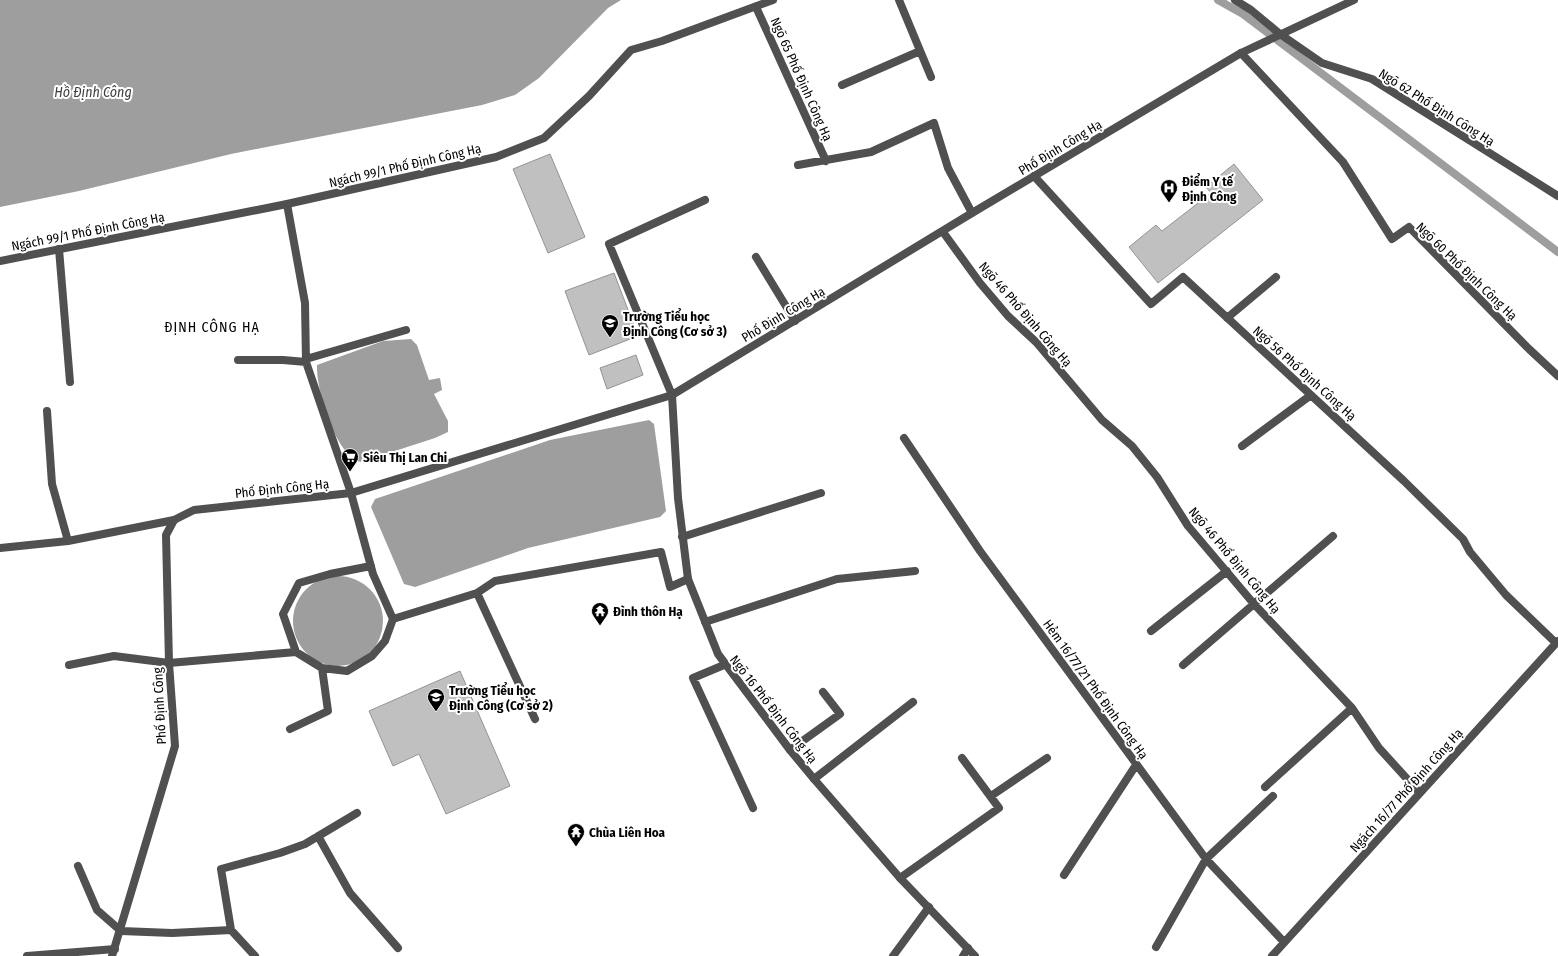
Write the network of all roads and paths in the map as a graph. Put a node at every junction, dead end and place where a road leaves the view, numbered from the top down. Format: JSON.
{"nodes":[{"id":1,"x":773,"y":0,"type":"edge"},
{"id":2,"x":900,"y":0,"type":"edge"},
{"id":3,"x":1235,"y":0,"type":"edge"},
{"id":4,"x":1354,"y":0,"type":"edge"},
{"id":5,"x":756,"y":7,"type":"junction"},
{"id":6,"x":1279,"y":34,"type":"junction"},
{"id":7,"x":920,"y":51,"type":"junction"},
{"id":8,"x":1242,"y":53,"type":"junction"},
{"id":9,"x":930,"y":77,"type":"dead end"},
{"id":10,"x":842,"y":85,"type":"dead end"},
{"id":11,"x":826,"y":161,"type":"junction"},
{"id":12,"x":798,"y":165,"type":"dead end"},
{"id":13,"x":1034,"y":176,"type":"junction"},
{"id":14,"x":1558,"y":196,"type":"edge"},
{"id":15,"x":705,"y":200,"type":"dead end"},
{"id":16,"x":287,"y":204,"type":"junction"},
{"id":17,"x":972,"y":213,"type":"junction"},
{"id":18,"x":943,"y":232,"type":"junction"},
{"id":19,"x":58,"y":249,"type":"junction"},
{"id":20,"x":756,"y":258,"type":"dead end"},
{"id":21,"x":0,"y":261,"type":"edge"},
{"id":22,"x":1276,"y":277,"type":"dead end"},
{"id":23,"x":1227,"y":318,"type":"junction"},
{"id":24,"x":795,"y":321,"type":"junction"},
{"id":25,"x":406,"y":330,"type":"dead end"},
{"id":26,"x":238,"y":360,"type":"dead end"},
{"id":27,"x":306,"y":361,"type":"junction"},
{"id":28,"x":1558,"y":376,"type":"edge"},
{"id":29,"x":70,"y":382,"type":"dead end"},
{"id":30,"x":672,"y":395,"type":"junction"},
{"id":31,"x":1311,"y":395,"type":"junction"},
{"id":32,"x":47,"y":412,"type":"dead end"},
{"id":33,"x":904,"y":438,"type":"dead end"},
{"id":34,"x":1242,"y":446,"type":"dead end"},
{"id":35,"x":821,"y":492,"type":"dead end"},
{"id":36,"x":351,"y":493,"type":"junction"},
{"id":37,"x":174,"y":520,"type":"junction"},
{"id":38,"x":1333,"y":536,"type":"dead end"},
{"id":39,"x":682,"y":537,"type":"junction"},
{"id":40,"x":68,"y":541,"type":"junction"},
{"id":41,"x":0,"y":548,"type":"edge"},
{"id":42,"x":371,"y":566,"type":"junction"},
{"id":43,"x":915,"y":571,"type":"dead end"},
{"id":44,"x":1227,"y":571,"type":"junction"},
{"id":45,"x":688,"y":579,"type":"junction"},
{"id":46,"x":477,"y":593,"type":"junction"},
{"id":47,"x":1254,"y":604,"type":"junction"},
{"id":48,"x":393,"y":620,"type":"junction"},
{"id":49,"x":705,"y":622,"type":"junction"},
{"id":50,"x":1151,"y":631,"type":"dead end"},
{"id":51,"x":1557,"y":642,"type":"edge"},
{"id":52,"x":296,"y":652,"type":"junction"},
{"id":53,"x":169,"y":663,"type":"junction"},
{"id":54,"x":69,"y":665,"type":"dead end"},
{"id":55,"x":724,"y":665,"type":"junction"},
{"id":56,"x":1183,"y":665,"type":"dead end"},
{"id":57,"x":322,"y":668,"type":"junction"},
{"id":58,"x":823,"y":692,"type":"dead end"},
{"id":59,"x":913,"y":702,"type":"dead end"},
{"id":60,"x":1352,"y":708,"type":"junction"},
{"id":61,"x":535,"y":719,"type":"dead end"},
{"id":62,"x":290,"y":729,"type":"dead end"},
{"id":63,"x":790,"y":750,"type":"junction"},
{"id":64,"x":962,"y":758,"type":"dead end"},
{"id":65,"x":1047,"y":758,"type":"dead end"},
{"id":66,"x":1136,"y":764,"type":"junction"},
{"id":67,"x":814,"y":779,"type":"junction"},
{"id":68,"x":1265,"y":787,"type":"dead end"},
{"id":69,"x":1419,"y":792,"type":"junction"},
{"id":70,"x":991,"y":796,"type":"junction"},
{"id":71,"x":1273,"y":796,"type":"dead end"},
{"id":72,"x":753,"y":808,"type":"dead end"},
{"id":73,"x":357,"y":813,"type":"dead end"},
{"id":74,"x":318,"y":836,"type":"junction"},
{"id":75,"x":1206,"y":860,"type":"junction"},
{"id":76,"x":78,"y":866,"type":"dead end"},
{"id":77,"x":1064,"y":875,"type":"dead end"},
{"id":78,"x":900,"y":878,"type":"junction"},
{"id":79,"x":929,"y":908,"type":"junction"},
{"id":80,"x":231,"y":930,"type":"junction"},
{"id":81,"x":121,"y":931,"type":"junction"},
{"id":82,"x":1284,"y":942,"type":"junction"},
{"id":83,"x":1156,"y":947,"type":"dead end"},
{"id":84,"x":398,"y":948,"type":"dead end"},
{"id":85,"x":968,"y":948,"type":"junction"},
{"id":86,"x":113,"y":953,"type":"edge"},
{"id":87,"x":27,"y":956,"type":"edge"},
{"id":88,"x":255,"y":956,"type":"edge"},
{"id":89,"x":893,"y":956,"type":"edge"},
{"id":90,"x":963,"y":956,"type":"edge"},
{"id":91,"x":975,"y":956,"type":"edge"},
{"id":92,"x":1272,"y":956,"type":"edge"}],
"edges":[{"from":1,"to":5,"type":"street","name":"Ngách 99/1 Phố Định Công Hạ"},
{"from":2,"to":7,"type":"street"},
{"from":3,"to":6,"type":"street","name":"Ngõ 62 Phố Định Công Hạ"},
{"from":4,"to":6,"type":"street","name":"Phố Định Công Hạ"},
{"from":5,"to":11,"type":"street","name":"Ngõ 65 Phố Định Công Hạ"},
{"from":5,"to":16,"type":"street","name":"Ngách 99/1 Phố Định Công Hạ"},
{"from":6,"to":8,"type":"street","name":"Phố Định Công Hạ"},
{"from":6,"to":14,"type":"street","name":"Ngõ 62 Phố Định Công Hạ"},
{"from":7,"to":9,"type":"street"},
{"from":7,"to":10,"type":"street"},
{"from":8,"to":13,"type":"street","name":"Phố Định Công Hạ"},
{"from":8,"to":28,"type":"street","name":"Ngõ 60 Phố Định Công Hạ"},
{"from":11,"to":12,"type":"street","name":"Ngõ 65 Phố Định Công Hạ"},
{"from":11,"to":17,"type":"street","name":"Ngõ 65 Phố Định Công Hạ"},
{"from":13,"to":17,"type":"street","name":"Phố Định Công Hạ"},
{"from":13,"to":23,"type":"street","name":"Ngõ 56 Phố Định Công Hạ"},
{"from":15,"to":30,"type":"street","name":"Ngõ 16 Phố Định Công Hạ"},
{"from":16,"to":19,"type":"street","name":"Ngách 99/1 Phố Định Công Hạ"},
{"from":16,"to":27,"type":"street"},
{"from":17,"to":18,"type":"street","name":"Phố Định Công Hạ"},
{"from":18,"to":24,"type":"street","name":"Phố Định Công Hạ"},
{"from":18,"to":44,"type":"street","name":"Ngõ 46 Phố Định Công Hạ"},
{"from":19,"to":21,"type":"street","name":"Ngách 99/1 Phố Định Công Hạ"},
{"from":19,"to":29,"type":"street"},
{"from":20,"to":24,"type":"street"},
{"from":22,"to":23,"type":"street"},
{"from":23,"to":31,"type":"street","name":"Ngõ 56 Phố Định Công Hạ"},
{"from":24,"to":30,"type":"street","name":"Phố Định Công Hạ"},
{"from":25,"to":27,"type":"street"},
{"from":26,"to":27,"type":"street"},
{"from":27,"to":36,"type":"street"},
{"from":30,"to":36,"type":"street","name":"Phố Định Công Hạ"},
{"from":30,"to":39,"type":"street","name":"Ngõ 16 Phố Định Công Hạ"},
{"from":31,"to":34,"type":"street"},
{"from":31,"to":51,"type":"street","name":"Ngõ 56 Phố Định Công Hạ"},
{"from":32,"to":40,"type":"street"},
{"from":33,"to":66,"type":"street","name":"Hẻm 16/77/21 Phố Định Công Hạ"},
{"from":35,"to":39,"type":"street"},
{"from":36,"to":37,"type":"street","name":"Phố Định Công Hạ"},
{"from":36,"to":42,"type":"street"},
{"from":37,"to":40,"type":"street","name":"Phố Định Công Hạ"},
{"from":37,"to":53,"type":"street","name":"Phố Định Công"},
{"from":38,"to":47,"type":"street"},
{"from":39,"to":45,"type":"street","name":"Ngõ 16 Phố Định Công Hạ"},
{"from":40,"to":41,"type":"street","name":"Phố Định Công Hạ"},
{"from":42,"to":48,"type":"street"},
{"from":42,"to":52,"type":"street"},
{"from":43,"to":49,"type":"street"},
{"from":44,"to":47,"type":"street","name":"Ngõ 46 Phố Định Công Hạ"},
{"from":44,"to":50,"type":"street"},
{"from":45,"to":46,"type":"street"},
{"from":45,"to":49,"type":"street","name":"Ngõ 16 Phố Định Công Hạ"},
{"from":46,"to":48,"type":"street"},
{"from":46,"to":61,"type":"street"},
{"from":47,"to":56,"type":"street"},
{"from":47,"to":60,"type":"street","name":"Ngõ 46 Phố Định Công Hạ"},
{"from":48,"to":57,"type":"street"},
{"from":49,"to":55,"type":"street","name":"Ngõ 16 Phố Định Công Hạ"},
{"from":51,"to":69,"type":"street","name":"Ngách 16/77 Phố Định Công Hạ"},
{"from":52,"to":53,"type":"street"},
{"from":52,"to":57,"type":"street"},
{"from":53,"to":54,"type":"street"},
{"from":53,"to":81,"type":"street","name":"Phố Định Công"},
{"from":55,"to":63,"type":"street","name":"Ngõ 16 Phố Định Công Hạ"},
{"from":55,"to":72,"type":"street"},
{"from":57,"to":62,"type":"street"},
{"from":58,"to":63,"type":"street"},
{"from":59,"to":67,"type":"street"},
{"from":60,"to":68,"type":"street"},
{"from":60,"to":69,"type":"street","name":"Ngõ 46 Phố Định Công Hạ"},
{"from":63,"to":67,"type":"street","name":"Ngõ 16 Phố Định Công Hạ"},
{"from":64,"to":70,"type":"street"},
{"from":65,"to":70,"type":"street"},
{"from":66,"to":75,"type":"street","name":"Hẻm 16/77/21 Phố Định Công Hạ"},
{"from":66,"to":77,"type":"street"},
{"from":67,"to":78,"type":"street","name":"Ngõ 16 Phố Định Công Hạ"},
{"from":69,"to":82,"type":"street","name":"Ngách 16/77 Phố Định Công Hạ"},
{"from":70,"to":78,"type":"street"},
{"from":71,"to":75,"type":"street"},
{"from":73,"to":74,"type":"street"},
{"from":74,"to":80,"type":"street"},
{"from":74,"to":84,"type":"street"},
{"from":75,"to":82,"type":"street","name":"Hẻm 16/77/21 Phố Định Công Hạ"},
{"from":75,"to":83,"type":"street"},
{"from":76,"to":81,"type":"street"},
{"from":78,"to":79,"type":"street","name":"Ngõ 16 Phố Định Công Hạ"},
{"from":79,"to":85,"type":"street","name":"Ngõ 16 Phố Định Công Hạ"},
{"from":79,"to":89,"type":"street"},
{"from":80,"to":81,"type":"street"},
{"from":80,"to":88,"type":"street"},
{"from":81,"to":86,"type":"street","name":"Phố Định Công"},
{"from":82,"to":92,"type":"street","name":"Ngách 16/77 Phố Định Công Hạ"},
{"from":85,"to":90,"type":"street"},
{"from":85,"to":91,"type":"street","name":"Ngõ 16 Phố Định Công Hạ"},
{"from":86,"to":87,"type":"street"}]}
